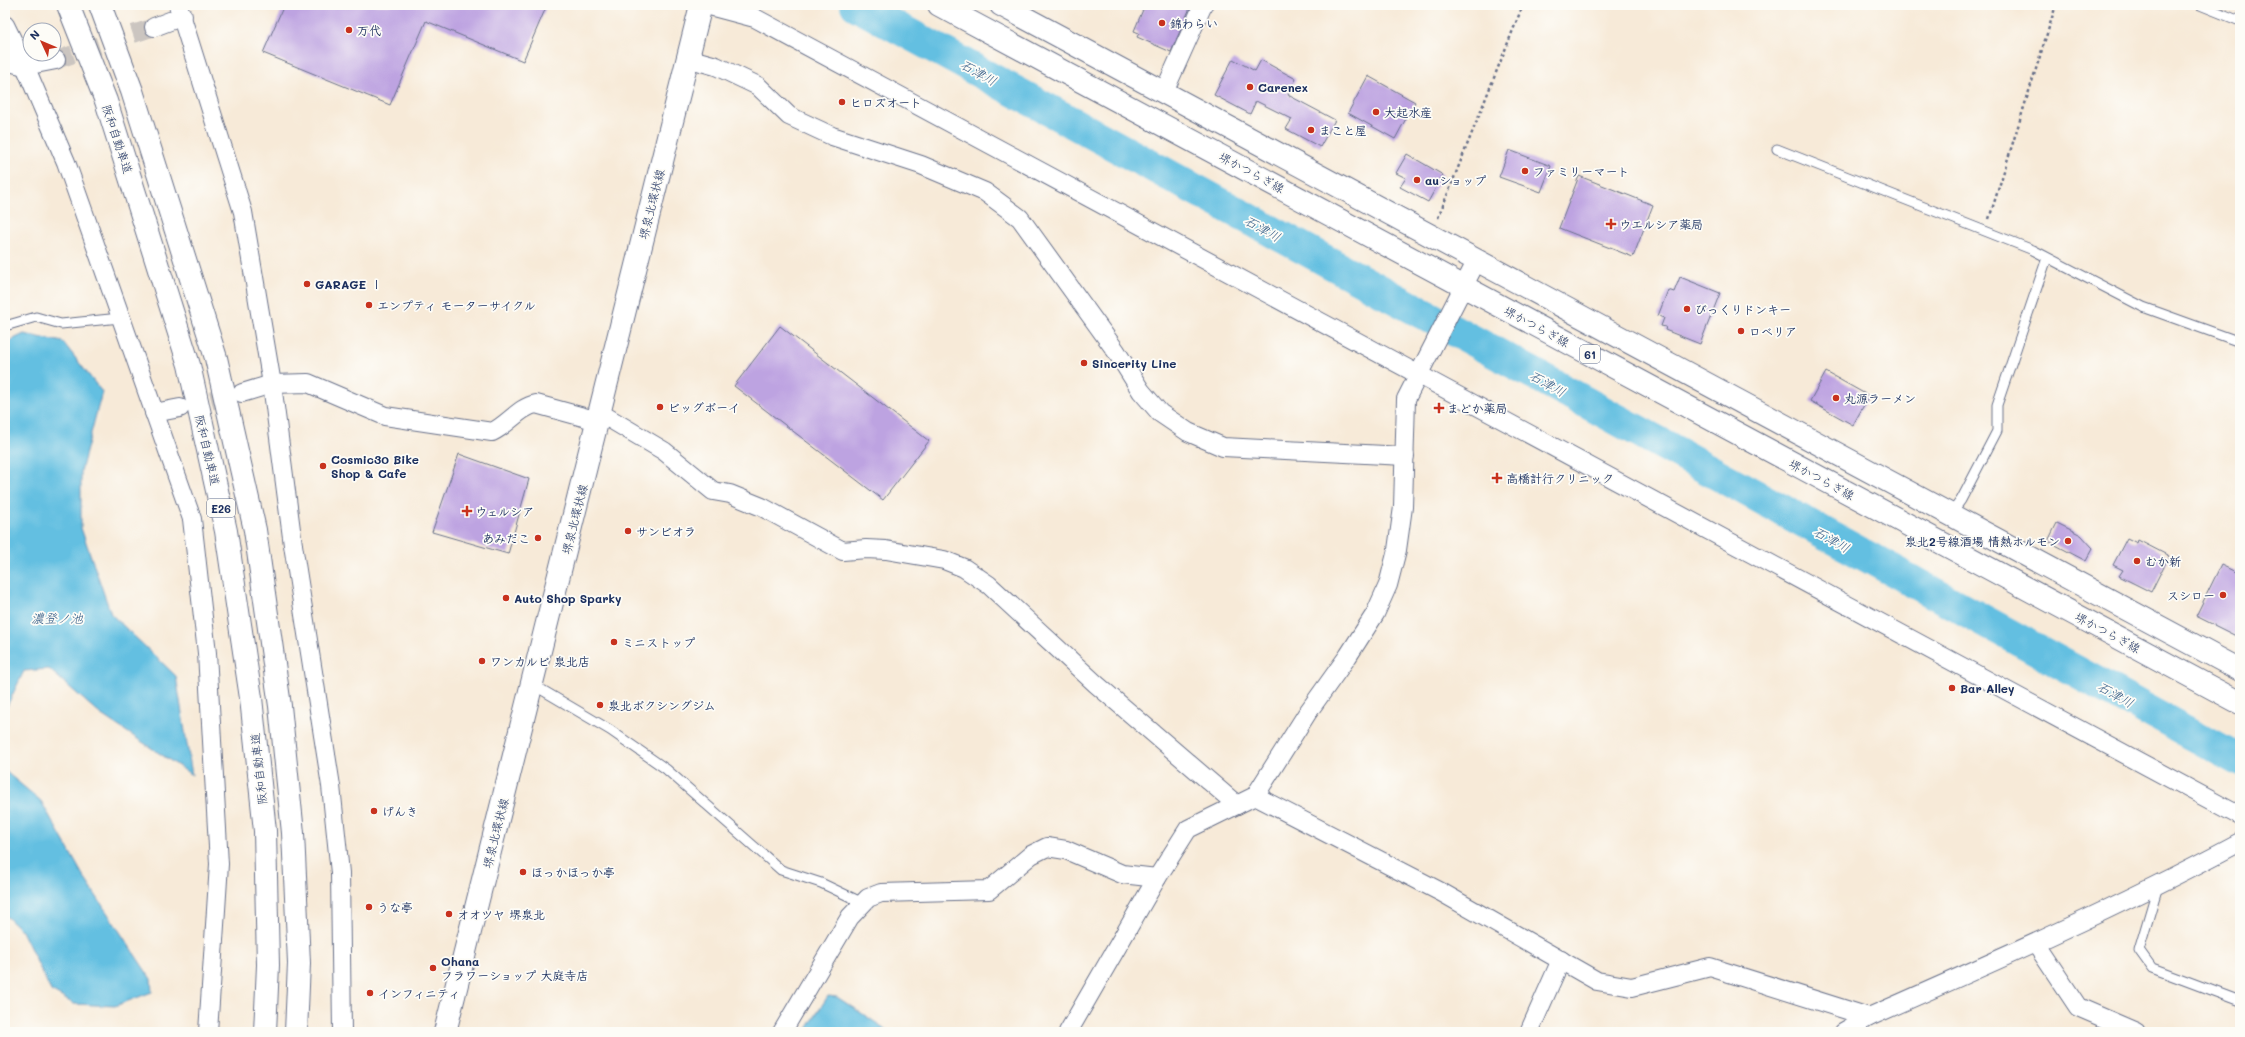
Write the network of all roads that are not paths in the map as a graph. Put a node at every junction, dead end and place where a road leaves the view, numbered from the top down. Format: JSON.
{"nodes":[{"id":1,"x":68,"y":5,"type":"edge"},
{"id":2,"x":100,"y":5,"type":"edge"},
{"id":3,"x":701,"y":5,"type":"edge"},
{"id":4,"x":706,"y":5,"type":"edge"},
{"id":5,"x":939,"y":5,"type":"edge"},
{"id":6,"x":1001,"y":5,"type":"edge"},
{"id":7,"x":1203,"y":5,"type":"edge"},
{"id":8,"x":2200,"y":5,"type":"edge"},
{"id":9,"x":180,"y":11,"type":"edge"},
{"id":10,"x":2240,"y":21,"type":"edge"},
{"id":11,"x":5,"y":25,"type":"edge"},
{"id":12,"x":154,"y":27,"type":"tunnel mouth"},
{"id":13,"x":687,"y":58,"type":"junction"},
{"id":14,"x":5,"y":61,"type":"edge"},
{"id":15,"x":46,"y":62,"type":"tunnel mouth"},
{"id":16,"x":25,"y":66,"type":"junction"},
{"id":17,"x":1164,"y":92,"type":"junction"},
{"id":18,"x":1777,"y":149,"type":"dead end"},
{"id":19,"x":2047,"y":258,"type":"junction"},
{"id":20,"x":1476,"y":260,"type":"junction"},
{"id":21,"x":1458,"y":295,"type":"junction"},
{"id":22,"x":120,"y":318,"type":"junction"},
{"id":23,"x":5,"y":326,"type":"edge"},
{"id":24,"x":2240,"y":342,"type":"edge"},
{"id":25,"x":1417,"y":374,"type":"junction"},
{"id":26,"x":272,"y":384,"type":"junction"},
{"id":27,"x":242,"y":392,"type":"tunnel mouth"},
{"id":28,"x":180,"y":408,"type":"tunnel mouth"},
{"id":29,"x":154,"y":413,"type":"junction"},
{"id":30,"x":599,"y":417,"type":"junction"},
{"id":31,"x":1405,"y":456,"type":"junction"},
{"id":32,"x":1950,"y":515,"type":"junction"},
{"id":33,"x":2240,"y":670,"type":"edge"},
{"id":34,"x":532,"y":684,"type":"junction"},
{"id":35,"x":2240,"y":703,"type":"edge"},
{"id":36,"x":1255,"y":796,"type":"junction"},
{"id":37,"x":1237,"y":805,"type":"junction"},
{"id":38,"x":2240,"y":816,"type":"edge"},
{"id":39,"x":2240,"y":842,"type":"edge"},
{"id":40,"x":1157,"y":878,"type":"junction"},
{"id":41,"x":2158,"y":886,"type":"junction"},
{"id":42,"x":863,"y":903,"type":"junction"},
{"id":43,"x":2036,"y":944,"type":"junction"},
{"id":44,"x":1561,"y":960,"type":"junction"},
{"id":45,"x":2240,"y":1001,"type":"edge"},
{"id":46,"x":1868,"y":1018,"type":"junction"},
{"id":47,"x":208,"y":1032,"type":"edge"},
{"id":48,"x":265,"y":1032,"type":"edge"},
{"id":49,"x":296,"y":1032,"type":"edge"},
{"id":50,"x":342,"y":1032,"type":"edge"},
{"id":51,"x":445,"y":1032,"type":"edge"},
{"id":52,"x":782,"y":1032,"type":"edge"},
{"id":53,"x":1068,"y":1032,"type":"edge"},
{"id":54,"x":1529,"y":1032,"type":"edge"},
{"id":55,"x":1843,"y":1032,"type":"edge"},
{"id":56,"x":2136,"y":1032,"type":"edge"}],
"edges":[{"from":1,"to":48,"type":"main road","name":"阪和自動車道","number":"E26"},
{"from":2,"to":49,"type":"main road","number":"E26"},
{"from":3,"to":13,"type":"main road","name":"堺泉北環状線"},
{"from":4,"to":25,"type":"street"},
{"from":5,"to":21,"type":"main road","name":"堺かつらぎ線","number":"61"},
{"from":6,"to":17,"type":"main road","number":"61"},
{"from":7,"to":17,"type":"street"},
{"from":8,"to":10,"type":"lane"},
{"from":9,"to":12,"type":"street"},
{"from":9,"to":26,"type":"street"},
{"from":11,"to":16,"type":"street"},
{"from":13,"to":30,"type":"main road","name":"堺泉北環状線"},
{"from":13,"to":31,"type":"street"},
{"from":14,"to":16,"type":"street"},
{"from":15,"to":16,"type":"street"},
{"from":16,"to":22,"type":"street"},
{"from":17,"to":20,"type":"main road","number":"61"},
{"from":18,"to":19,"type":"lane"},
{"from":19,"to":24,"type":"lane"},
{"from":19,"to":32,"type":"lane"},
{"from":20,"to":21,"type":"street"},
{"from":20,"to":32,"type":"main road","number":"61"},
{"from":21,"to":25,"type":"street"},
{"from":21,"to":35,"type":"main road","name":"堺かつらぎ線","number":"61"},
{"from":22,"to":23,"type":"lane"},
{"from":22,"to":29,"type":"street"},
{"from":25,"to":31,"type":"street"},
{"from":25,"to":38,"type":"street"},
{"from":26,"to":27,"type":"street"},
{"from":26,"to":30,"type":"street"},
{"from":26,"to":50,"type":"street"},
{"from":28,"to":29,"type":"street"},
{"from":29,"to":47,"type":"street"},
{"from":30,"to":34,"type":"main road","name":"堺泉北環状線"},
{"from":30,"to":37,"type":"street"},
{"from":31,"to":36,"type":"street"},
{"from":32,"to":33,"type":"main road","number":"61"},
{"from":34,"to":42,"type":"lane"},
{"from":34,"to":51,"type":"main road","name":"堺泉北環状線"},
{"from":36,"to":37,"type":"street"},
{"from":36,"to":44,"type":"street"},
{"from":37,"to":40,"type":"street"},
{"from":39,"to":41,"type":"street"},
{"from":40,"to":42,"type":"street"},
{"from":40,"to":53,"type":"street"},
{"from":41,"to":43,"type":"street"},
{"from":41,"to":45,"type":"lane"},
{"from":42,"to":52,"type":"street"},
{"from":43,"to":46,"type":"street"},
{"from":43,"to":56,"type":"street"},
{"from":44,"to":46,"type":"street"},
{"from":44,"to":54,"type":"street"},
{"from":46,"to":55,"type":"street"}]}
